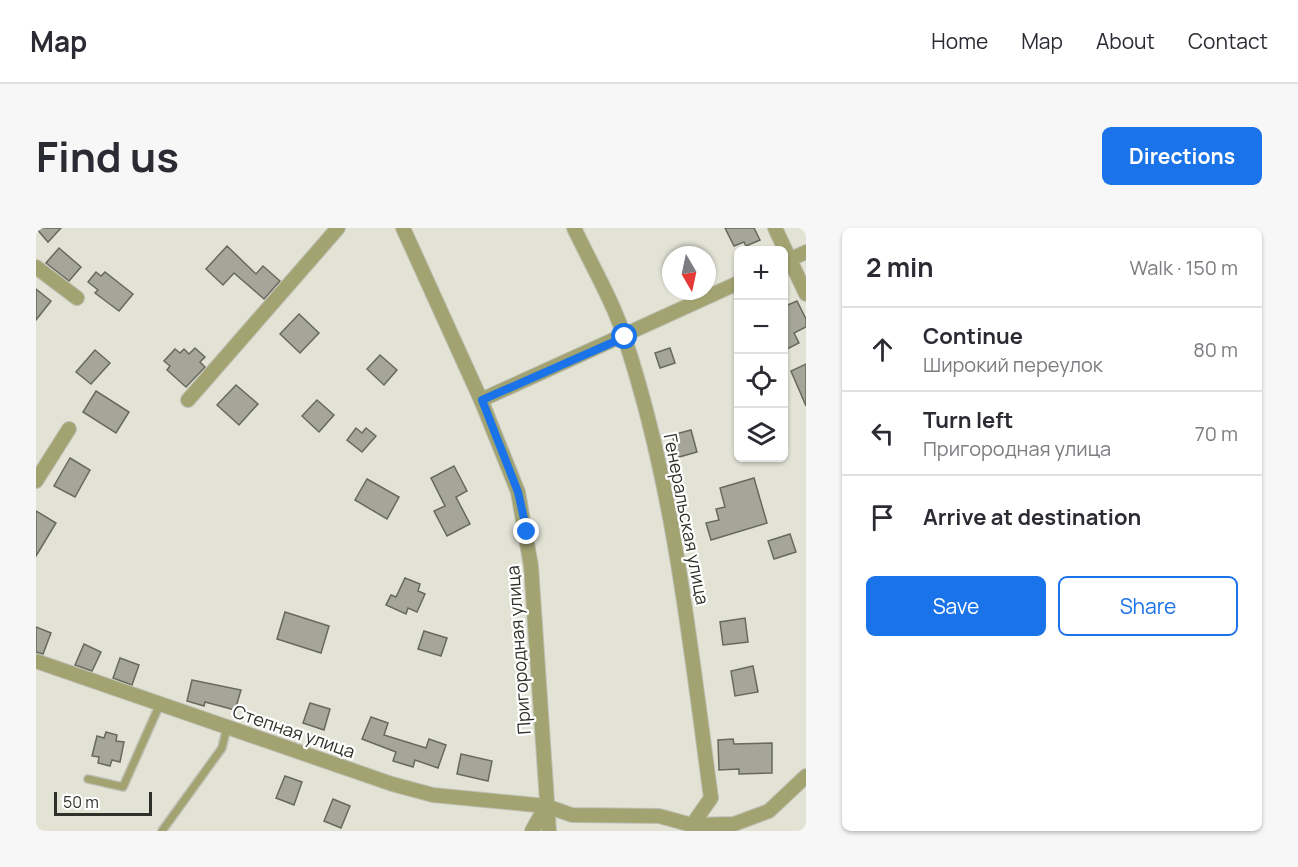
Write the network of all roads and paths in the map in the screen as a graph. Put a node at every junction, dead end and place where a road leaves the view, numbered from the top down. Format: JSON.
{"nodes":[{"id":1,"x":338,"y":228,"type":"edge"},
{"id":2,"x":403,"y":228,"type":"edge"},
{"id":3,"x":574,"y":228,"type":"edge"},
{"id":4,"x":775,"y":228,"type":"edge"},
{"id":5,"x":782,"y":246,"type":"edge"},
{"id":6,"x":806,"y":252,"type":"edge"},
{"id":7,"x":788,"y":261,"type":"edge"},
{"id":8,"x":788,"y":263,"type":"edge"},
{"id":9,"x":36,"y":267,"type":"edge"},
{"id":10,"x":734,"y":286,"type":"edge"},
{"id":11,"x":806,"y":294,"type":"edge"},
{"id":12,"x":77,"y":298,"type":"dead end"},
{"id":13,"x":625,"y":337,"type":"junction"},
{"id":14,"x":188,"y":400,"type":"dead end"},
{"id":15,"x":482,"y":400,"type":"junction"},
{"id":16,"x":69,"y":429,"type":"dead end"},
{"id":17,"x":36,"y":481,"type":"edge"},
{"id":18,"x":36,"y":661,"type":"edge"},
{"id":19,"x":160,"y":704,"type":"junction"},
{"id":20,"x":227,"y":727,"type":"junction"},
{"id":21,"x":806,"y":777,"type":"edge"},
{"id":22,"x":88,"y":779,"type":"dead end"},
{"id":23,"x":546,"y":807,"type":"junction"},
{"id":24,"x":692,"y":825,"type":"junction"},
{"id":25,"x":162,"y":831,"type":"edge"},
{"id":26,"x":532,"y":831,"type":"edge"},
{"id":27,"x":549,"y":831,"type":"edge"}],
"edges":[{"from":1,"to":14,"type":"street"},
{"from":2,"to":15,"type":"street","name":"Пригородная улица"},
{"from":3,"to":13,"type":"street","name":"Генеральская улица"},
{"from":4,"to":5,"type":"street"},
{"from":6,"to":7,"type":"street"},
{"from":8,"to":11,"type":"street"},
{"from":9,"to":12,"type":"street"},
{"from":10,"to":13,"type":"street"},
{"from":13,"to":15,"type":"street"},
{"from":13,"to":24,"type":"street","name":"Генеральская улица"},
{"from":15,"to":23,"type":"street","name":"Пригородная улица"},
{"from":16,"to":17,"type":"street"},
{"from":18,"to":19,"type":"street","name":"Степная улица"},
{"from":19,"to":20,"type":"street","name":"Степная улица"},
{"from":19,"to":22,"type":"lane"},
{"from":20,"to":23,"type":"street","name":"Степная улица"},
{"from":20,"to":25,"type":"lane"},
{"from":21,"to":24,"type":"street","name":"Степная улица"},
{"from":23,"to":24,"type":"street","name":"Степная улица"},
{"from":23,"to":26,"type":"street"},
{"from":23,"to":27,"type":"street","name":"Пригородная улица"}]}
